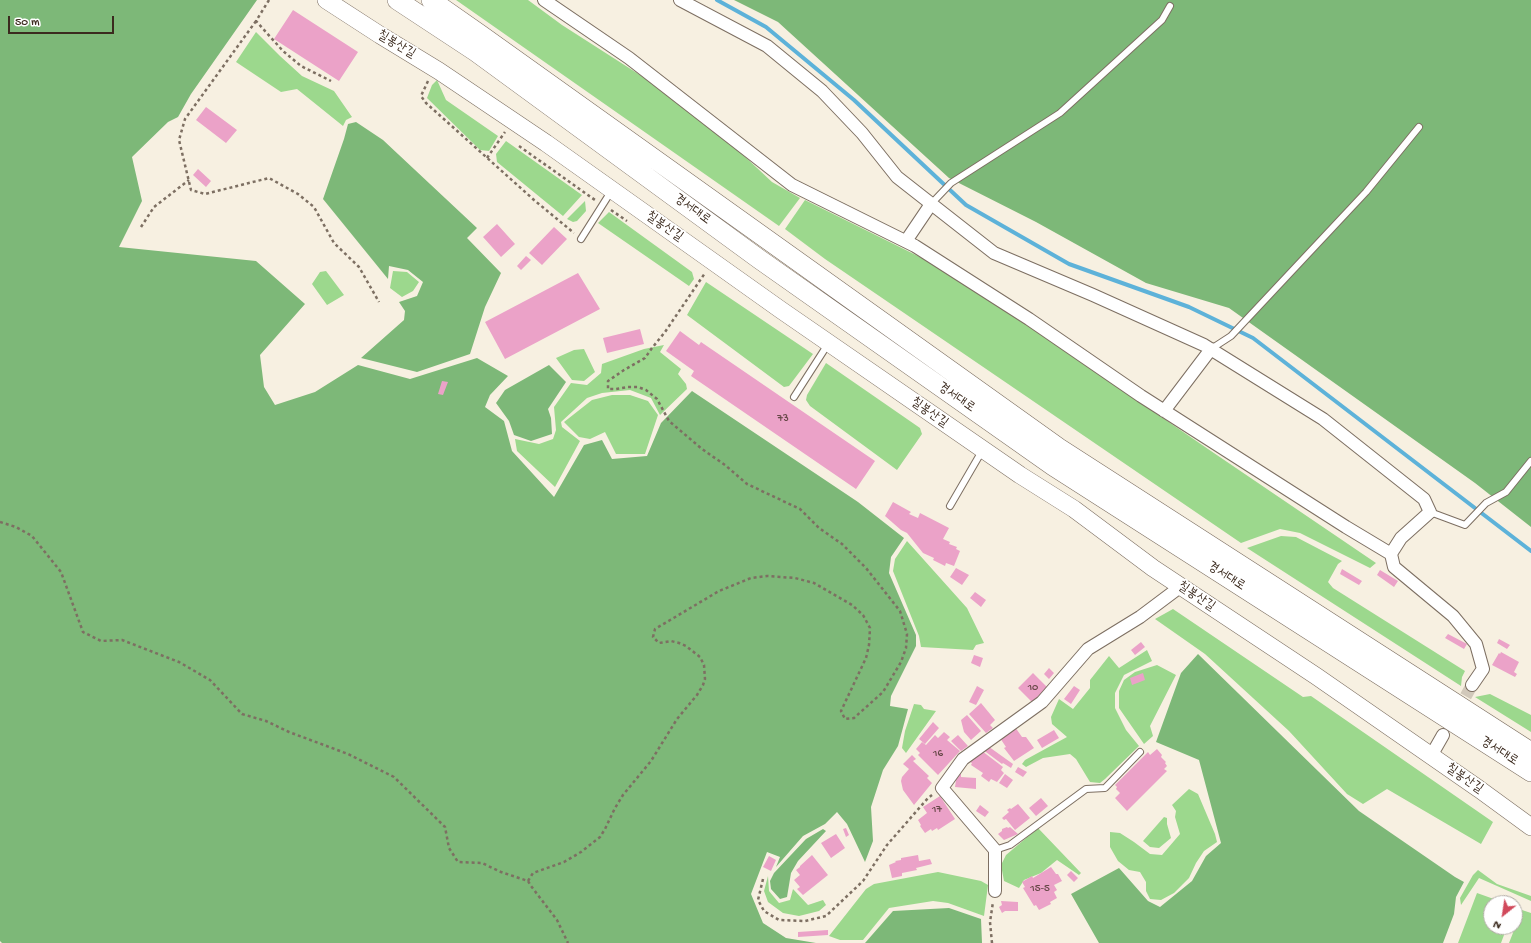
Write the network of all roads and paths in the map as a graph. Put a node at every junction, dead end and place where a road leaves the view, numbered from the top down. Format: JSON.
{"nodes":[{"id":1,"x":269,"y":0,"type":"edge"},
{"id":2,"x":326,"y":0,"type":"edge"},
{"id":3,"x":396,"y":0,"type":"edge"},
{"id":4,"x":431,"y":0,"type":"edge"},
{"id":5,"x":544,"y":0,"type":"edge"},
{"id":6,"x":680,"y":0,"type":"edge"},
{"id":7,"x":1170,"y":6,"type":"dead end"},
{"id":8,"x":256,"y":21,"type":"junction"},
{"id":9,"x":434,"y":68,"type":"junction"},
{"id":10,"x":331,"y":81,"type":"dead end"},
{"id":11,"x":513,"y":121,"type":"junction"},
{"id":12,"x":1419,"y":127,"type":"dead end"},
{"id":13,"x":487,"y":158,"type":"junction"},
{"id":14,"x":189,"y":180,"type":"junction"},
{"id":15,"x":612,"y":190,"type":"junction"},
{"id":16,"x":932,"y":204,"type":"junction"},
{"id":17,"x":141,"y":227,"type":"dead end"},
{"id":18,"x":582,"y":237,"type":"joint"},
{"id":19,"x":906,"y":241,"type":"junction"},
{"id":20,"x":713,"y":262,"type":"junction"},
{"id":21,"x":379,"y":302,"type":"dead end"},
{"id":22,"x":829,"y":343,"type":"junction"},
{"id":23,"x":1211,"y":349,"type":"junction"},
{"id":24,"x":794,"y":397,"type":"dead end"},
{"id":25,"x":1164,"y":411,"type":"junction"},
{"id":26,"x":983,"y":450,"type":"junction"},
{"id":27,"x":1531,"y":461,"type":"edge"},
{"id":28,"x":950,"y":506,"type":"dead end"},
{"id":29,"x":1430,"y":512,"type":"junction"},
{"id":30,"x":0,"y":522,"type":"edge"},
{"id":31,"x":1392,"y":554,"type":"junction"},
{"id":32,"x":1180,"y":587,"type":"junction"},
{"id":33,"x":1472,"y":685,"type":"tunnel mouth"},
{"id":34,"x":1443,"y":735,"type":"dead end"},
{"id":35,"x":1140,"y":752,"type":"dead end"},
{"id":36,"x":1531,"y":752,"type":"edge"},
{"id":37,"x":1431,"y":756,"type":"junction"},
{"id":38,"x":1531,"y":772,"type":"edge"},
{"id":39,"x":942,"y":788,"type":"junction"},
{"id":40,"x":1531,"y":827,"type":"edge"},
{"id":41,"x":995,"y":850,"type":"junction"},
{"id":42,"x":763,"y":878,"type":"dead end"},
{"id":43,"x":528,"y":881,"type":"junction"},
{"id":44,"x":995,"y":892,"type":"joint"},
{"id":45,"x":568,"y":943,"type":"edge"},
{"id":46,"x":992,"y":943,"type":"edge"}],
"edges":[{"from":1,"to":8,"type":"path"},
{"from":2,"to":9,"type":"street","name":"칠봉산길"},
{"from":3,"to":38,"type":"main road","name":"경서대로"},
{"from":4,"to":36,"type":"main road","name":"경서대로"},
{"from":5,"to":19,"type":"street"},
{"from":6,"to":16,"type":"street"},
{"from":7,"to":16,"type":"lane"},
{"from":8,"to":10,"type":"path"},
{"from":8,"to":14,"type":"path"},
{"from":9,"to":11,"type":"street","name":"칠봉산길"},
{"from":9,"to":13,"type":"path"},
{"from":11,"to":13,"type":"path"},
{"from":11,"to":15,"type":"street","name":"칠봉산길"},
{"from":12,"to":23,"type":"lane"},
{"from":13,"to":18,"type":"path"},
{"from":14,"to":17,"type":"path"},
{"from":14,"to":21,"type":"path"},
{"from":15,"to":18,"type":"lane"},
{"from":15,"to":20,"type":"street","name":"칠봉산길"},
{"from":16,"to":19,"type":"street"},
{"from":16,"to":23,"type":"street"},
{"from":19,"to":25,"type":"street"},
{"from":20,"to":22,"type":"street","name":"칠봉산길"},
{"from":20,"to":43,"type":"path"},
{"from":22,"to":24,"type":"lane"},
{"from":22,"to":26,"type":"street","name":"칠봉산길"},
{"from":23,"to":25,"type":"street"},
{"from":23,"to":29,"type":"street"},
{"from":25,"to":31,"type":"street"},
{"from":26,"to":28,"type":"lane"},
{"from":26,"to":32,"type":"street","name":"칠봉산길"},
{"from":27,"to":29,"type":"lane"},
{"from":29,"to":31,"type":"street"},
{"from":30,"to":43,"type":"path"},
{"from":31,"to":33,"type":"street"},
{"from":32,"to":37,"type":"street","name":"칠봉산길"},
{"from":32,"to":39,"type":"street"},
{"from":34,"to":37,"type":"street"},
{"from":35,"to":41,"type":"lane"},
{"from":37,"to":40,"type":"street","name":"칠봉산길"},
{"from":39,"to":41,"type":"street"},
{"from":39,"to":42,"type":"path"},
{"from":41,"to":44,"type":"street"},
{"from":43,"to":45,"type":"path"},
{"from":44,"to":46,"type":"path"}]}
